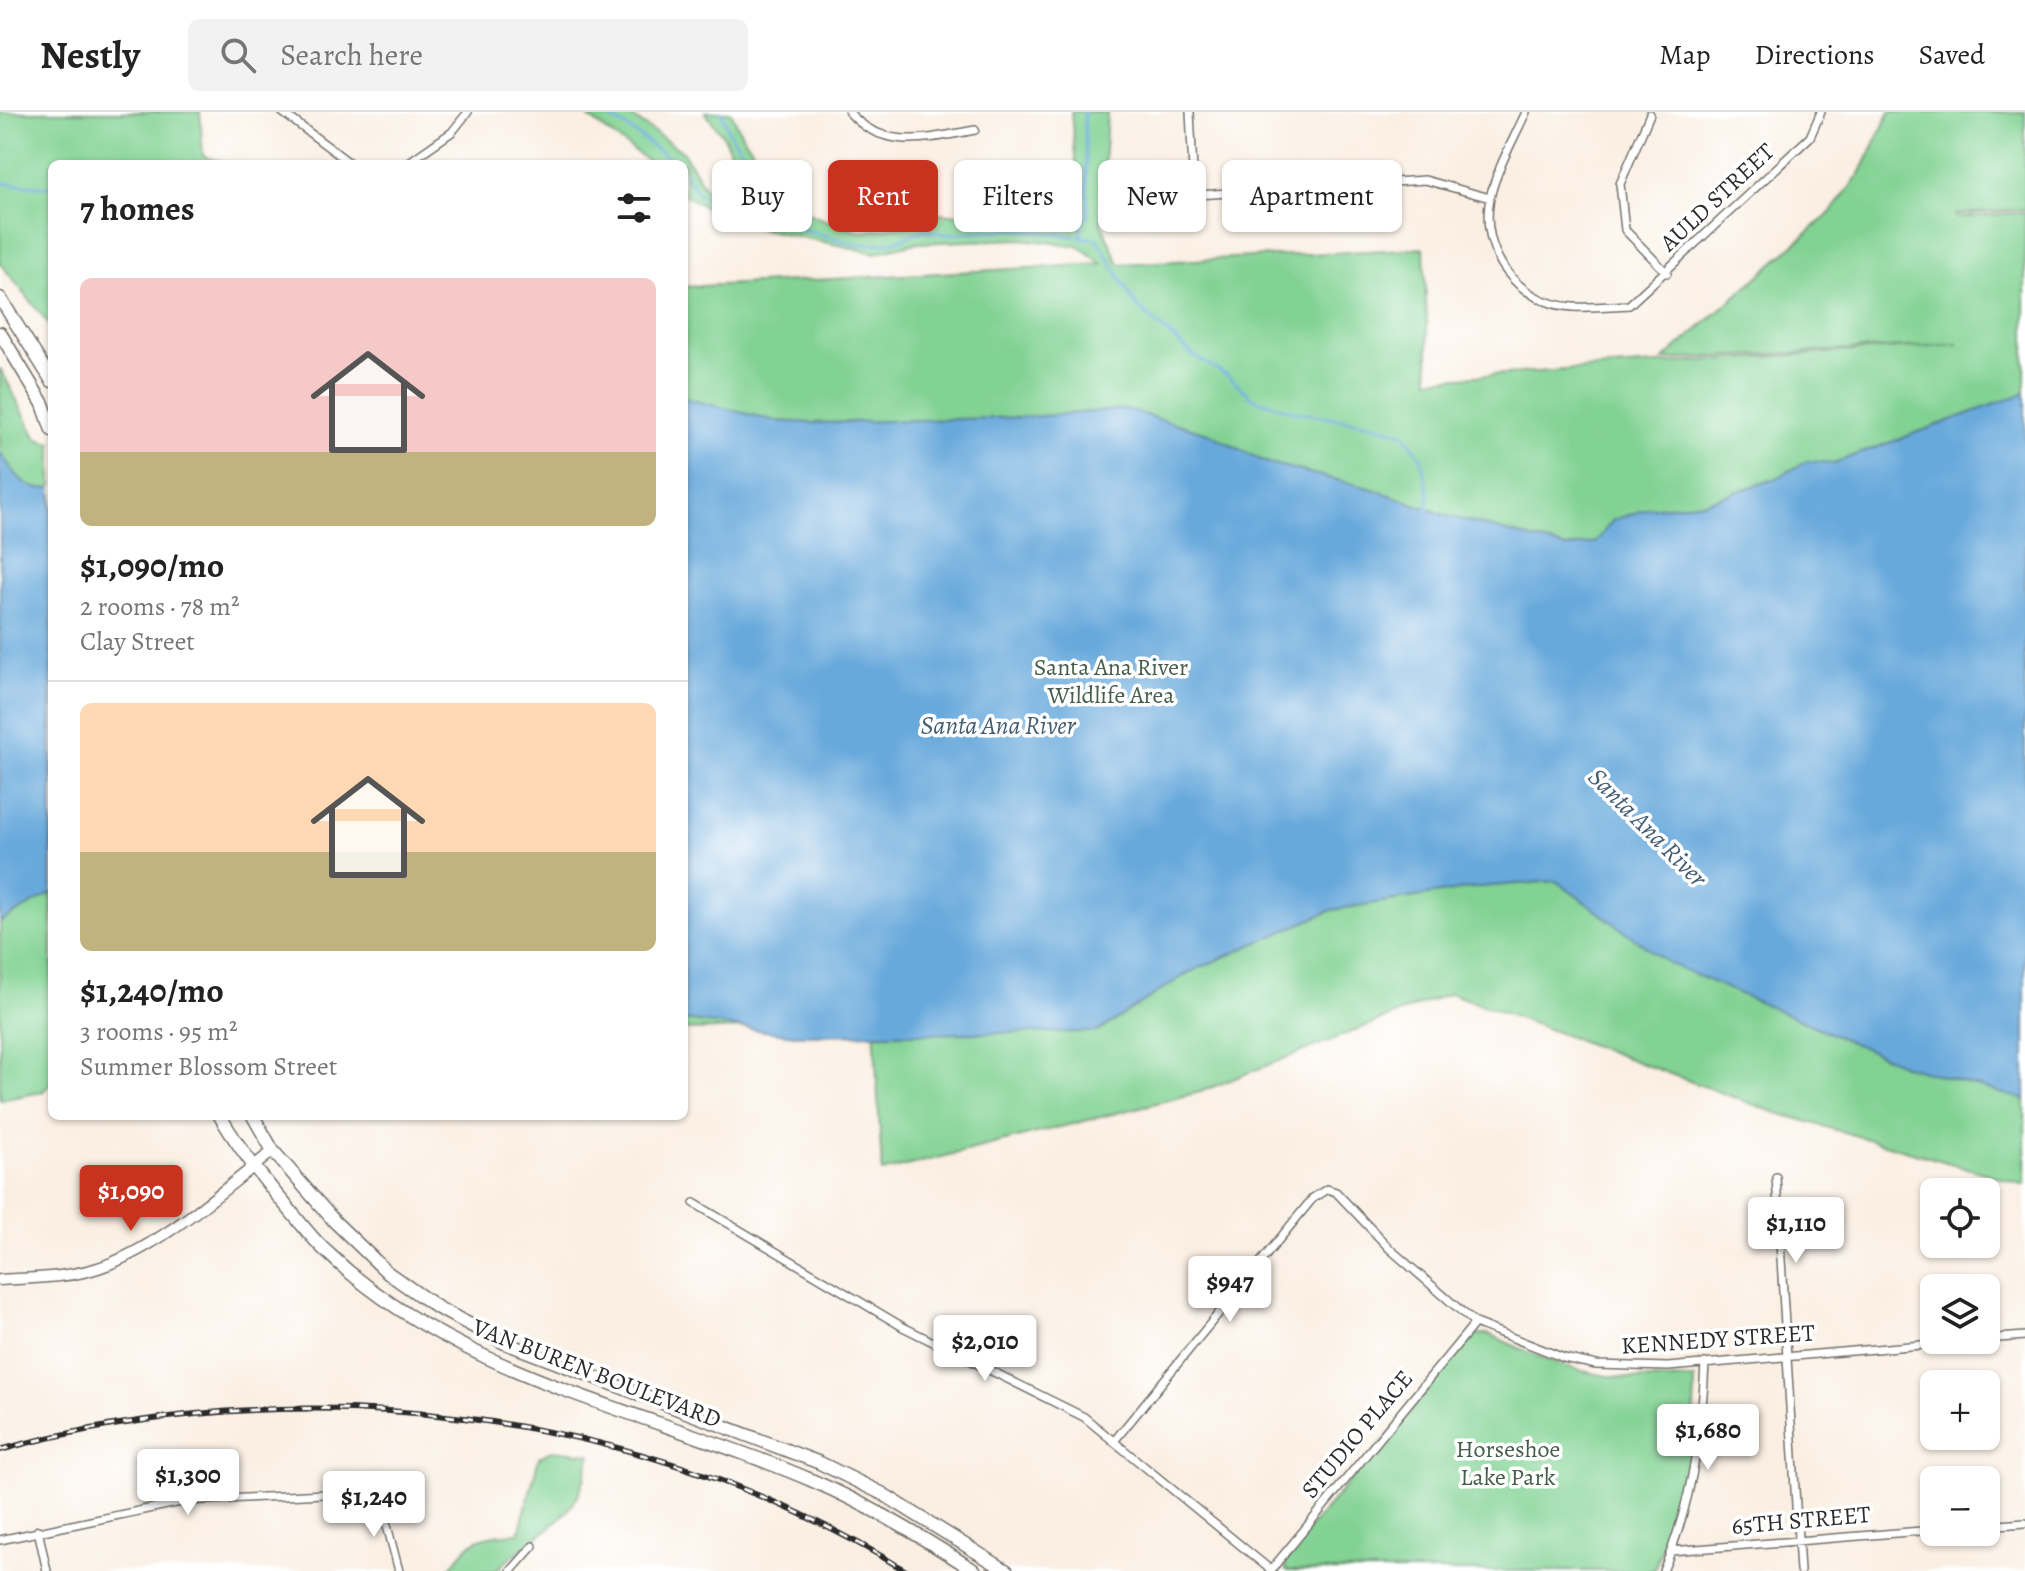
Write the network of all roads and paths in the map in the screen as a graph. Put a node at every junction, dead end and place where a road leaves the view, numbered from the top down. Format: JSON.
{"nodes":[{"id":1,"x":282,"y":112,"type":"edge"},
{"id":2,"x":468,"y":112,"type":"edge"},
{"id":3,"x":849,"y":112,"type":"edge"},
{"id":4,"x":1190,"y":112,"type":"edge"},
{"id":5,"x":1526,"y":112,"type":"edge"},
{"id":6,"x":1821,"y":112,"type":"edge"},
{"id":7,"x":1650,"y":114,"type":"edge"},
{"id":8,"x":975,"y":130,"type":"dead end"},
{"id":9,"x":346,"y":160,"type":"edge"},
{"id":10,"x":412,"y":160,"type":"edge"},
{"id":11,"x":1490,"y":198,"type":"junction"},
{"id":12,"x":1667,"y":273,"type":"junction"},
{"id":13,"x":0,"y":298,"type":"edge"},
{"id":14,"x":0,"y":333,"type":"edge"},
{"id":15,"x":48,"y":375,"type":"edge"},
{"id":16,"x":48,"y":418,"type":"edge"},
{"id":17,"x":223,"y":1120,"type":"edge"},
{"id":18,"x":255,"y":1120,"type":"edge"},
{"id":19,"x":273,"y":1151,"type":"junction"},
{"id":20,"x":253,"y":1167,"type":"junction"},
{"id":21,"x":1776,"y":1177,"type":"dead end"},
{"id":22,"x":694,"y":1203,"type":"dead end"},
{"id":23,"x":0,"y":1280,"type":"edge"},
{"id":24,"x":1475,"y":1323,"type":"junction"},
{"id":25,"x":2025,"y":1336,"type":"edge"},
{"id":26,"x":2000,"y":1338,"type":"edge"},
{"id":27,"x":1920,"y":1345,"type":"edge"},
{"id":28,"x":1785,"y":1355,"type":"junction"},
{"id":29,"x":1705,"y":1363,"type":"junction"},
{"id":30,"x":1115,"y":1440,"type":"junction"},
{"id":31,"x":2025,"y":1523,"type":"edge"},
{"id":32,"x":2000,"y":1525,"type":"edge"},
{"id":33,"x":38,"y":1530,"type":"junction"},
{"id":34,"x":1920,"y":1531,"type":"edge"},
{"id":35,"x":0,"y":1540,"type":"edge"},
{"id":36,"x":1798,"y":1540,"type":"junction"},
{"id":37,"x":533,"y":1546,"type":"dead end"},
{"id":38,"x":1671,"y":1551,"type":"junction"},
{"id":39,"x":1272,"y":1570,"type":"edge"},
{"id":40,"x":47,"y":1571,"type":"edge"},
{"id":41,"x":399,"y":1571,"type":"edge"},
{"id":42,"x":511,"y":1571,"type":"edge"},
{"id":43,"x":975,"y":1571,"type":"edge"},
{"id":44,"x":1007,"y":1571,"type":"edge"},
{"id":45,"x":1663,"y":1571,"type":"edge"},
{"id":46,"x":1800,"y":1571,"type":"edge"}],
"edges":[{"from":1,"to":9,"type":"street"},
{"from":2,"to":10,"type":"street"},
{"from":3,"to":8,"type":"street"},
{"from":4,"to":11,"type":"street"},
{"from":5,"to":11,"type":"street"},
{"from":6,"to":12,"type":"street","name":"AULD STREET"},
{"from":7,"to":12,"type":"street"},
{"from":11,"to":12,"type":"street","name":"AULD STREET"},
{"from":13,"to":15,"type":"main road"},
{"from":14,"to":16,"type":"main road"},
{"from":17,"to":20,"type":"main road","name":"VAN BUREN BOULEVARD"},
{"from":18,"to":19,"type":"main road","name":"VAN BUREN BOULEVARD"},
{"from":19,"to":20,"type":"main road"},
{"from":19,"to":44,"type":"main road","name":"VAN BUREN BOULEVARD"},
{"from":20,"to":23,"type":"main road"},
{"from":20,"to":43,"type":"main road","name":"VAN BUREN BOULEVARD"},
{"from":21,"to":28,"type":"street"},
{"from":22,"to":30,"type":"street"},
{"from":24,"to":29,"type":"street","name":"KENNEDY STREET"},
{"from":24,"to":30,"type":"street","name":"KENNEDY STREET"},
{"from":24,"to":39,"type":"street","name":"STUDIO PLACE"},
{"from":25,"to":26,"type":"street"},
{"from":27,"to":28,"type":"street","name":"KENNEDY STREET"},
{"from":28,"to":29,"type":"street","name":"KENNEDY STREET"},
{"from":28,"to":36,"type":"street"},
{"from":29,"to":38,"type":"street"},
{"from":30,"to":39,"type":"street"},
{"from":31,"to":32,"type":"street"},
{"from":33,"to":35,"type":"street"},
{"from":33,"to":40,"type":"street"},
{"from":33,"to":41,"type":"street"},
{"from":34,"to":36,"type":"street","name":"65TH STREET"},
{"from":36,"to":38,"type":"street","name":"65TH STREET"},
{"from":36,"to":46,"type":"street"},
{"from":37,"to":42,"type":"street"},
{"from":38,"to":45,"type":"street"}]}
